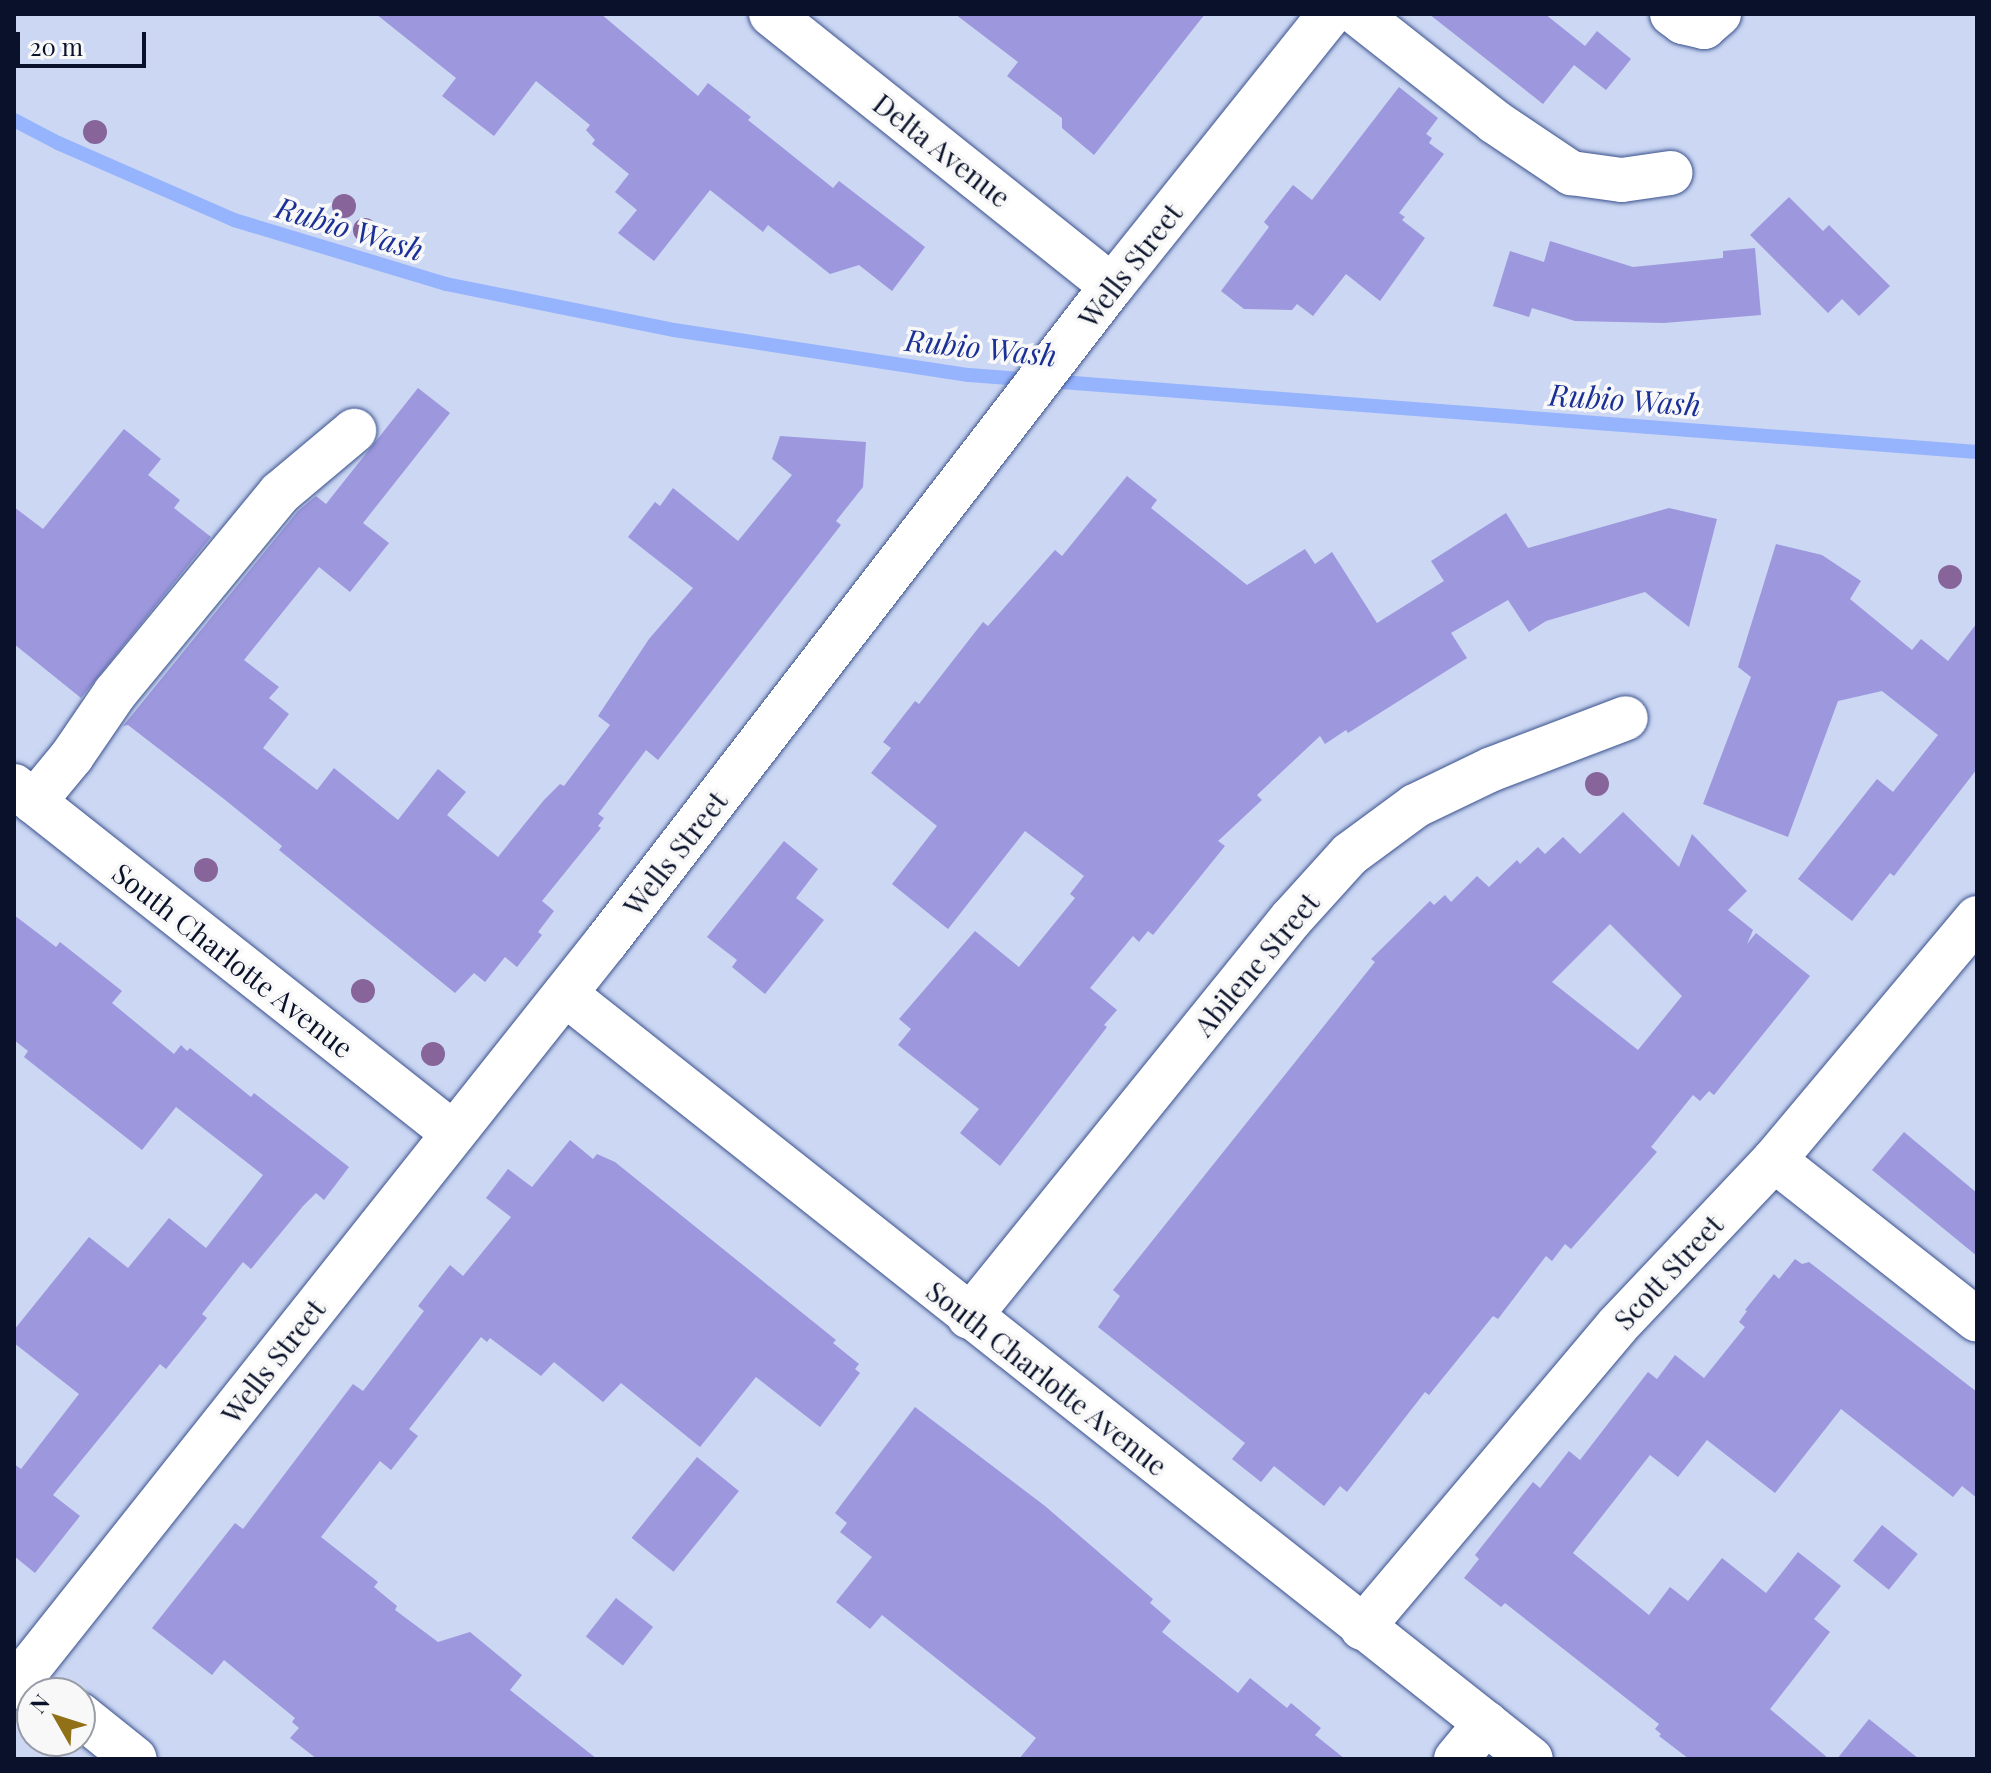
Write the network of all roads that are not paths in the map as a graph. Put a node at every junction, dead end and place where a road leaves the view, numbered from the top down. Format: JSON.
{"nodes":[{"id":1,"x":771,"y":14,"type":"edge"},
{"id":2,"x":1330,"y":14,"type":"edge"},
{"id":3,"x":1358,"y":14,"type":"edge"},
{"id":4,"x":1672,"y":14,"type":"edge"},
{"id":5,"x":1719,"y":14,"type":"edge"},
{"id":6,"x":1670,"y":173,"type":"dead end"},
{"id":7,"x":1112,"y":286,"type":"junction"},
{"id":8,"x":354,"y":431,"type":"dead end"},
{"id":9,"x":1626,"y":718,"type":"dead end"},
{"id":10,"x":24,"y":794,"type":"edge"},
{"id":11,"x":1977,"y":918,"type":"edge"},
{"id":12,"x":565,"y":994,"type":"junction"},
{"id":13,"x":453,"y":1133,"type":"junction"},
{"id":14,"x":1774,"y":1160,"type":"junction"},
{"id":15,"x":969,"y":1317,"type":"junction"},
{"id":16,"x":1977,"y":1320,"type":"edge"},
{"id":17,"x":1362,"y":1628,"type":"junction"},
{"id":18,"x":30,"y":1677,"type":"edge"},
{"id":19,"x":1486,"y":1723,"type":"junction"},
{"id":20,"x":96,"y":1728,"type":"edge"},
{"id":21,"x":135,"y":1759,"type":"edge"},
{"id":22,"x":1456,"y":1759,"type":"edge"},
{"id":23,"x":1531,"y":1759,"type":"edge"}],
"edges":[{"from":1,"to":7,"type":"street","name":"Delta Avenue"},
{"from":2,"to":7,"type":"street","name":"Wells Street"},
{"from":3,"to":6,"type":"street"},
{"from":4,"to":5,"type":"street"},
{"from":7,"to":12,"type":"street","name":"Wells Street"},
{"from":8,"to":10,"type":"street"},
{"from":9,"to":15,"type":"street","name":"Abilene Street"},
{"from":10,"to":13,"type":"street","name":"South Charlotte Avenue"},
{"from":11,"to":14,"type":"street","name":"Scott Street"},
{"from":12,"to":13,"type":"street","name":"Wells Street"},
{"from":12,"to":15,"type":"street","name":"South Charlotte Avenue"},
{"from":13,"to":18,"type":"street","name":"Wells Street"},
{"from":14,"to":16,"type":"street"},
{"from":14,"to":17,"type":"street","name":"Scott Street"},
{"from":15,"to":17,"type":"street","name":"South Charlotte Avenue"},
{"from":17,"to":19,"type":"street","name":"South Charlotte Avenue"},
{"from":19,"to":22,"type":"street"},
{"from":19,"to":23,"type":"street","name":"South Charlotte Avenue"},
{"from":20,"to":21,"type":"street"}]}
